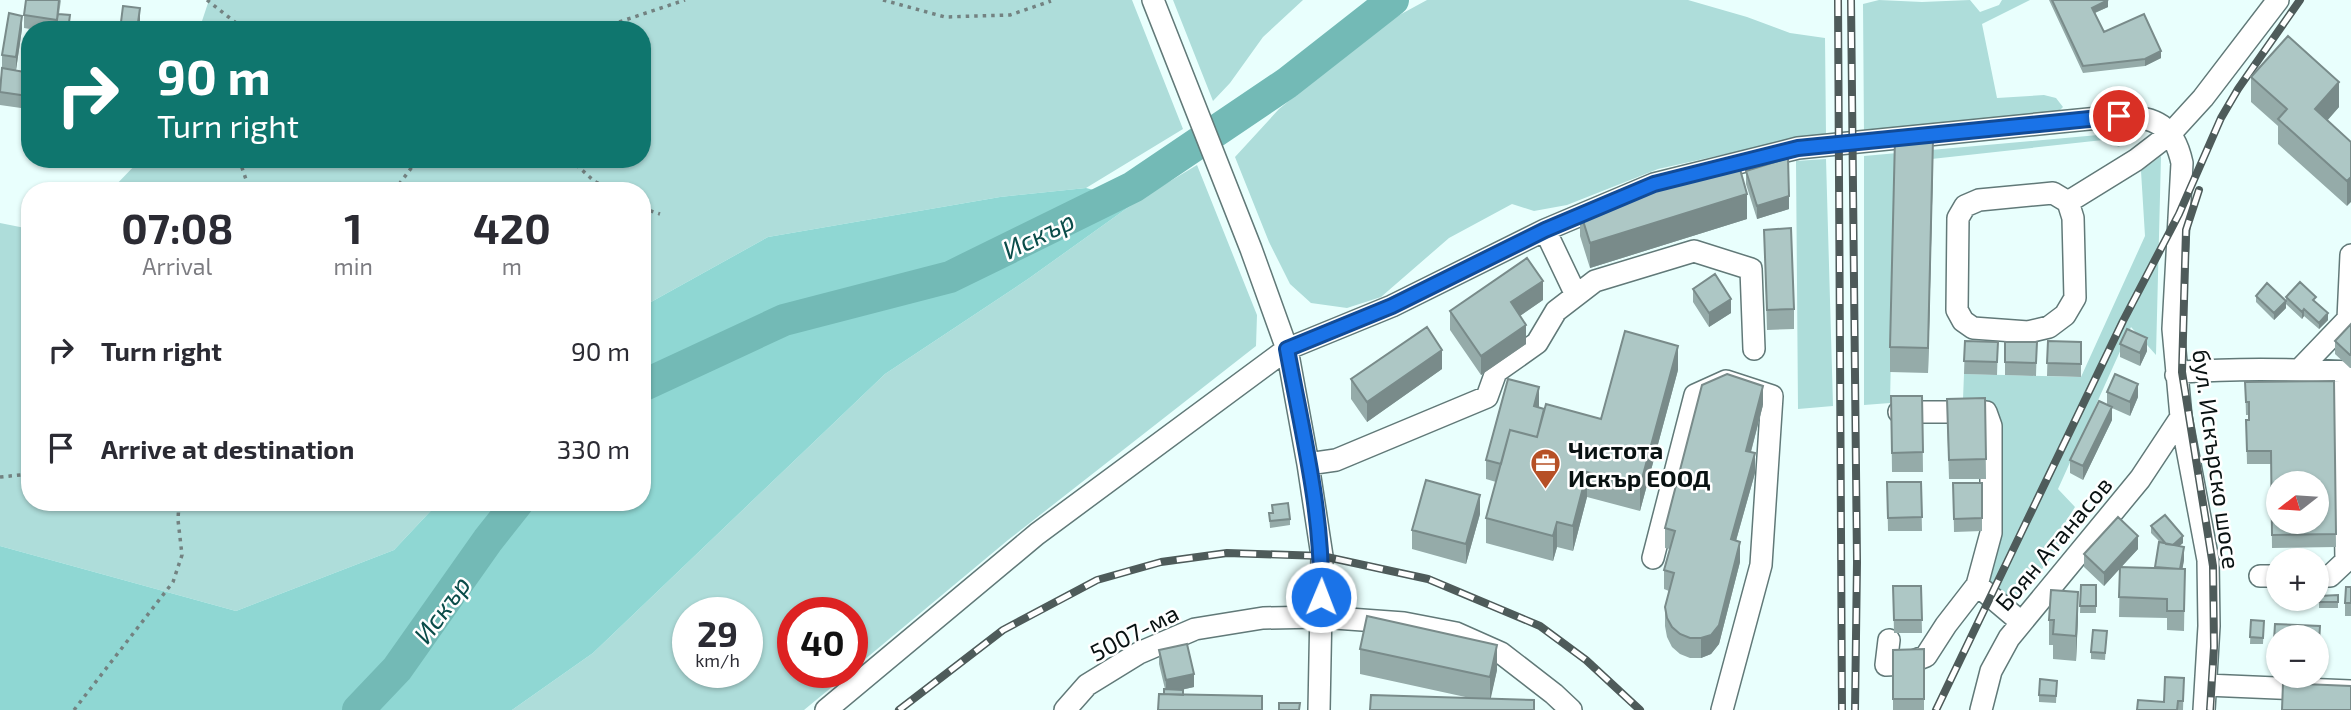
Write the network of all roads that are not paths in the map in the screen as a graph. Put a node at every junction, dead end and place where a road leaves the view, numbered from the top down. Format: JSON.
{"nodes":[{"id":1,"x":2278,"y":0,"type":"edge"},
{"id":2,"x":1154,"y":4,"type":"edge"},
{"id":3,"x":2171,"y":133,"type":"junction"},
{"id":4,"x":2068,"y":202,"type":"junction"},
{"id":5,"x":1545,"y":230,"type":"junction"},
{"id":6,"x":2351,"y":255,"type":"edge"},
{"id":7,"x":1577,"y":295,"type":"junction"},
{"id":8,"x":2349,"y":320,"type":"edge"},
{"id":9,"x":1287,"y":349,"type":"junction"},
{"id":10,"x":1754,"y":349,"type":"dead end"},
{"id":11,"x":2300,"y":369,"type":"junction"},
{"id":12,"x":2347,"y":372,"type":"edge"},
{"id":13,"x":2176,"y":375,"type":"junction"},
{"id":14,"x":1899,"y":412,"type":"edge"},
{"id":15,"x":2181,"y":417,"type":"junction"},
{"id":16,"x":1308,"y":464,"type":"junction"},
{"id":17,"x":1653,"y":558,"type":"dead end"},
{"id":18,"x":2329,"y":576,"type":"edge"},
{"id":19,"x":1977,"y":585,"type":"junction"},
{"id":20,"x":1321,"y":617,"type":"junction"},
{"id":21,"x":2021,"y":622,"type":"junction"},
{"id":22,"x":1889,"y":640,"type":"dead end"},
{"id":23,"x":2206,"y":685,"type":"junction"},
{"id":24,"x":2351,"y":691,"type":"edge"},
{"id":25,"x":826,"y":710,"type":"edge"},
{"id":26,"x":1065,"y":710,"type":"edge"},
{"id":27,"x":1319,"y":710,"type":"edge"},
{"id":28,"x":1571,"y":710,"type":"edge"},
{"id":29,"x":1722,"y":710,"type":"edge"},
{"id":30,"x":1981,"y":710,"type":"edge"},
{"id":31,"x":2204,"y":710,"type":"edge"}],
"edges":[{"from":1,"to":3,"type":"street"},
{"from":2,"to":9,"type":"street"},
{"from":3,"to":4,"type":"street"},
{"from":3,"to":5,"type":"street"},
{"from":3,"to":13,"type":"street","name":"бул. Искърско шосе"},
{"from":4,"to":4,"type":"street"},
{"from":5,"to":7,"type":"street"},
{"from":5,"to":9,"type":"street"},
{"from":6,"to":8,"type":"street"},
{"from":7,"to":10,"type":"street"},
{"from":7,"to":16,"type":"street"},
{"from":8,"to":11,"type":"street"},
{"from":9,"to":16,"type":"street"},
{"from":9,"to":25,"type":"street"},
{"from":11,"to":12,"type":"street"},
{"from":11,"to":13,"type":"street"},
{"from":12,"to":18,"type":"street"},
{"from":13,"to":15,"type":"street","name":"бул. Искърско шосе"},
{"from":14,"to":19,"type":"street"},
{"from":15,"to":21,"type":"street","name":"Боян Атанасов"},
{"from":15,"to":23,"type":"street","name":"бул. Искърско шосе"},
{"from":16,"to":20,"type":"street"},
{"from":17,"to":29,"type":"street"},
{"from":19,"to":21,"type":"street"},
{"from":19,"to":22,"type":"street"},
{"from":20,"to":26,"type":"street","name":"5007-ма"},
{"from":20,"to":27,"type":"street"},
{"from":20,"to":28,"type":"street","name":"5007-ма"},
{"from":21,"to":30,"type":"street","name":"Боян Атанасов"},
{"from":23,"to":24,"type":"street"},
{"from":23,"to":31,"type":"street","name":"бул. Искърско шосе"}]}
